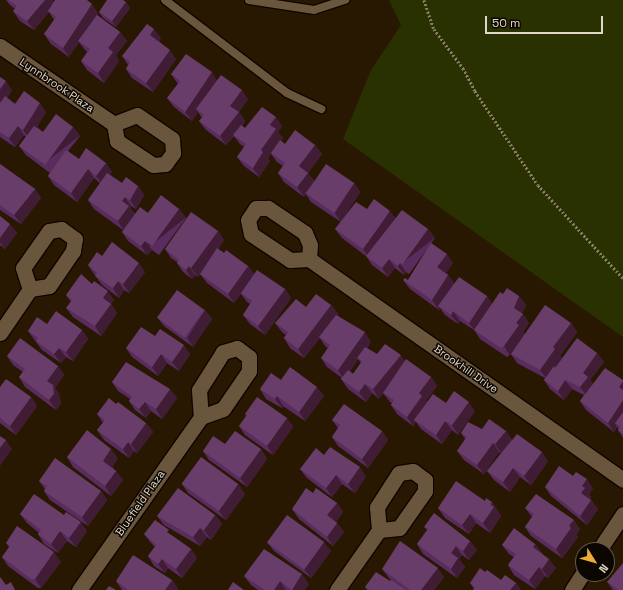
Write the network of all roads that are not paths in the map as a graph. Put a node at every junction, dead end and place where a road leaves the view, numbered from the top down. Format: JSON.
{"nodes":[{"id":1,"x":165,"y":0,"type":"edge"},
{"id":2,"x":249,"y":0,"type":"edge"},
{"id":3,"x":345,"y":0,"type":"edge"},
{"id":4,"x":0,"y":46,"type":"edge"},
{"id":5,"x":322,"y":109,"type":"dead end"},
{"id":6,"x":114,"y":124,"type":"dead end"},
{"id":7,"x":309,"y":259,"type":"dead end"},
{"id":8,"x":30,"y":290,"type":"dead end"},
{"id":9,"x":0,"y":333,"type":"edge"},
{"id":10,"x":201,"y":417,"type":"dead end"},
{"id":11,"x":623,"y":480,"type":"edge"},
{"id":12,"x":623,"y":514,"type":"edge"},
{"id":13,"x":379,"y":530,"type":"dead end"},
{"id":14,"x":604,"y":542,"type":"edge"},
{"id":15,"x":79,"y":590,"type":"edge"},
{"id":16,"x":337,"y":590,"type":"edge"}],
"edges":[{"from":1,"to":5,"type":"lane"},
{"from":2,"to":3,"type":"lane"},
{"from":4,"to":6,"type":"street","name":"Lynnbrook Plaza"},
{"from":7,"to":11,"type":"street","name":"Brookhill Drive"},
{"from":8,"to":9,"type":"street"},
{"from":10,"to":15,"type":"street","name":"Bluefield Plaza"},
{"from":12,"to":14,"type":"street"},
{"from":13,"to":16,"type":"street"}]}
